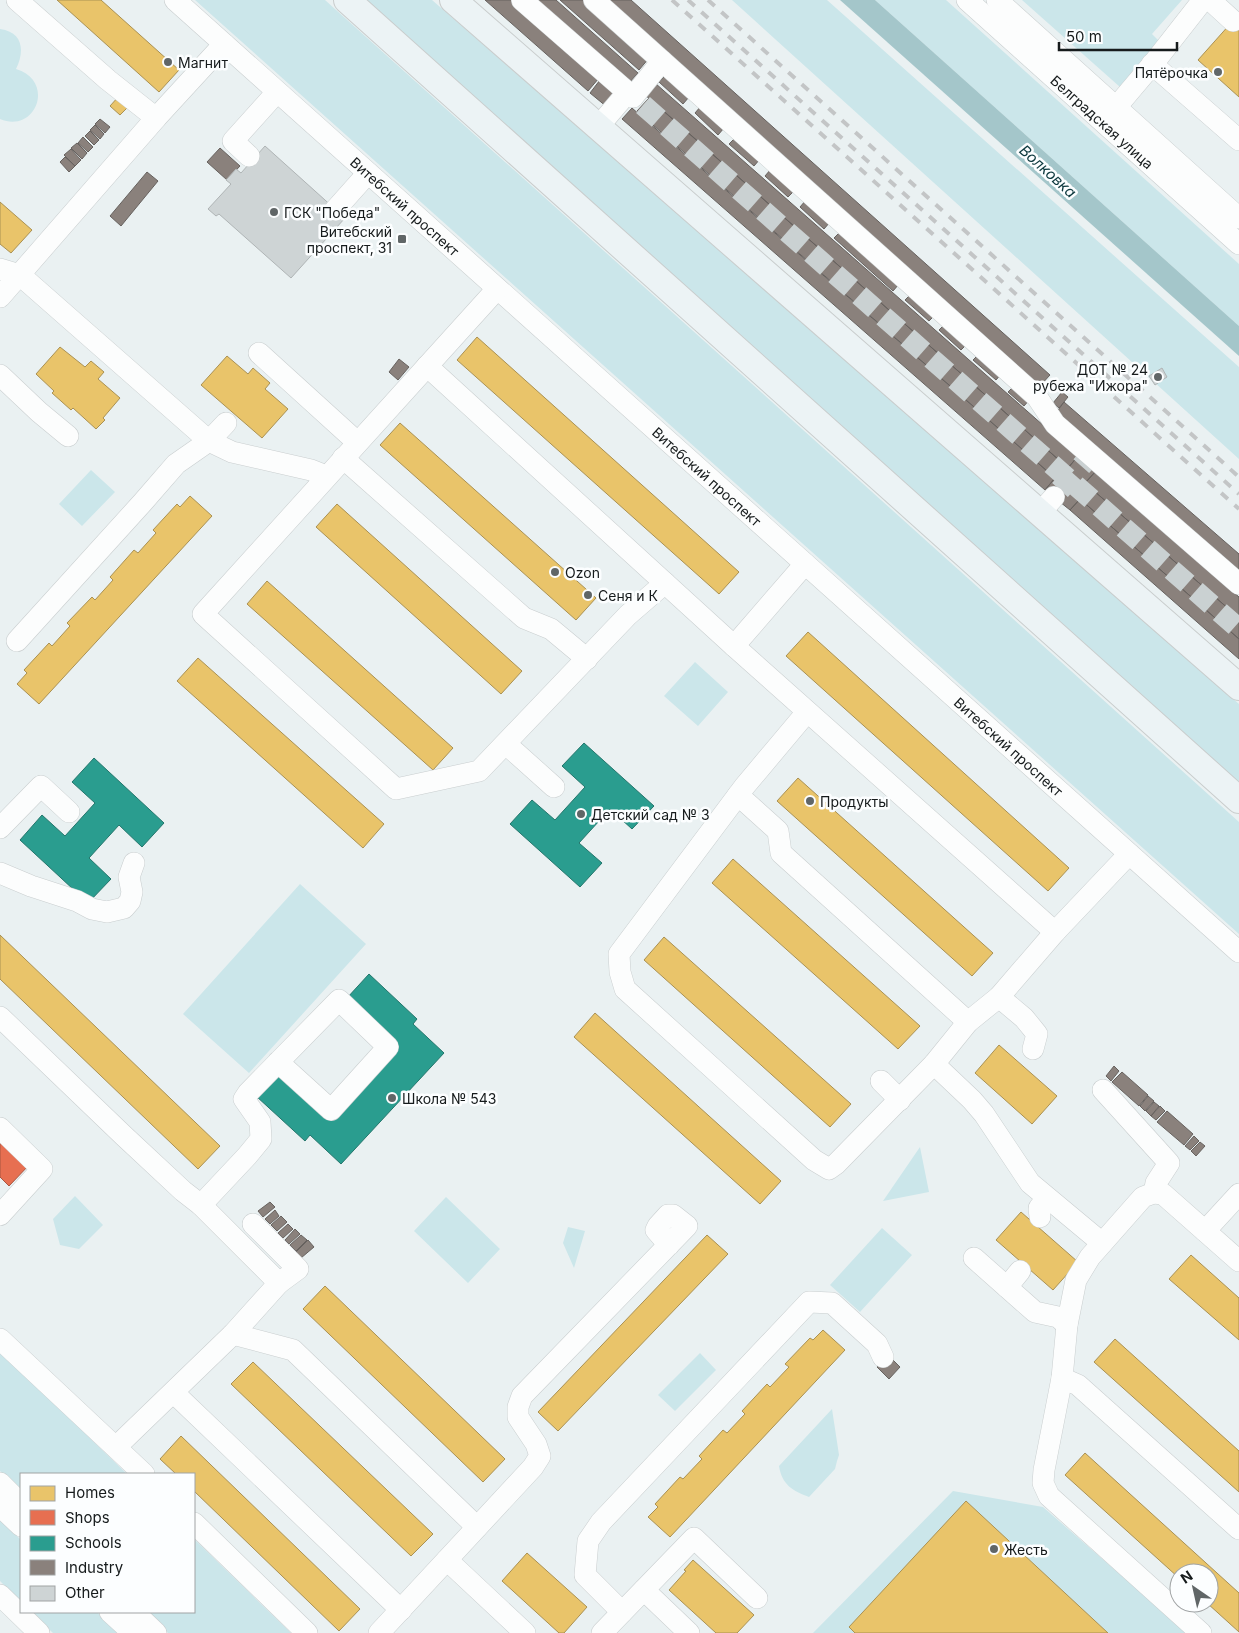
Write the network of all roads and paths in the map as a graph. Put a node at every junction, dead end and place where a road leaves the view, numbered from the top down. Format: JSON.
{"nodes":[{"id":1,"x":17,"y":0,"type":"edge"},
{"id":2,"x":174,"y":0,"type":"edge"},
{"id":3,"x":348,"y":0,"type":"edge"},
{"id":4,"x":453,"y":0,"type":"edge"},
{"id":5,"x":522,"y":0,"type":"edge"},
{"id":6,"x":594,"y":0,"type":"edge"},
{"id":7,"x":967,"y":0,"type":"edge"},
{"id":8,"x":996,"y":0,"type":"edge"},
{"id":9,"x":1203,"y":0,"type":"edge"},
{"id":10,"x":1210,"y":0,"type":"edge"},
{"id":11,"x":1233,"y":21,"type":"dead end"},
{"id":12,"x":224,"y":44,"type":"junction"},
{"id":13,"x":662,"y":61,"type":"junction"},
{"id":14,"x":1152,"y":64,"type":"junction"},
{"id":15,"x":277,"y":92,"type":"junction"},
{"id":16,"x":634,"y":98,"type":"junction"},
{"id":17,"x":1110,"y":115,"type":"junction"},
{"id":18,"x":156,"y":118,"type":"junction"},
{"id":19,"x":598,"y":127,"type":"junction"},
{"id":20,"x":1239,"y":140,"type":"edge"},
{"id":21,"x":249,"y":156,"type":"dead end"},
{"id":22,"x":368,"y":173,"type":"junction"},
{"id":23,"x":335,"y":210,"type":"dead end"},
{"id":24,"x":1239,"y":218,"type":"edge"},
{"id":25,"x":1239,"y":244,"type":"edge"},
{"id":26,"x":10,"y":272,"type":"edge"},
{"id":27,"x":497,"y":289,"type":"junction"},
{"id":28,"x":0,"y":297,"type":"edge"},
{"id":29,"x":259,"y":353,"type":"dead end"},
{"id":30,"x":427,"y":366,"type":"junction"},
{"id":31,"x":0,"y":375,"type":"edge"},
{"id":32,"x":226,"y":423,"type":"dead end"},
{"id":33,"x":68,"y":436,"type":"dead end"},
{"id":34,"x":209,"y":441,"type":"junction"},
{"id":35,"x":357,"y":442,"type":"junction"},
{"id":36,"x":343,"y":458,"type":"junction"},
{"id":37,"x":326,"y":476,"type":"junction"},
{"id":38,"x":805,"y":564,"type":"junction"},
{"id":39,"x":665,"y":583,"type":"junction"},
{"id":40,"x":1239,"y":584,"type":"edge"},
{"id":41,"x":17,"y":641,"type":"dead end"},
{"id":42,"x":734,"y":646,"type":"junction"},
{"id":43,"x":586,"y":660,"type":"junction"},
{"id":44,"x":1239,"y":687,"type":"edge"},
{"id":45,"x":807,"y":712,"type":"junction"},
{"id":46,"x":506,"y":744,"type":"junction"},
{"id":47,"x":554,"y":787,"type":"dead end"},
{"id":48,"x":738,"y":795,"type":"junction"},
{"id":49,"x":1239,"y":800,"type":"edge"},
{"id":50,"x":69,"y":812,"type":"dead end"},
{"id":51,"x":0,"y":828,"type":"edge"},
{"id":52,"x":1129,"y":854,"type":"junction"},
{"id":53,"x":134,"y":862,"type":"dead end"},
{"id":54,"x":0,"y":873,"type":"edge"},
{"id":55,"x":1055,"y":932,"type":"junction"},
{"id":56,"x":1239,"y":952,"type":"edge"},
{"id":57,"x":999,"y":997,"type":"junction"},
{"id":58,"x":0,"y":1017,"type":"edge"},
{"id":59,"x":968,"y":1022,"type":"junction"},
{"id":60,"x":1033,"y":1049,"type":"dead end"},
{"id":61,"x":278,"y":1062,"type":"junction"},
{"id":62,"x":934,"y":1064,"type":"junction"},
{"id":63,"x":881,"y":1081,"type":"dead end"},
{"id":64,"x":1103,"y":1090,"type":"dead end"},
{"id":65,"x":900,"y":1100,"type":"junction"},
{"id":66,"x":0,"y":1128,"type":"edge"},
{"id":67,"x":1154,"y":1193,"type":"junction"},
{"id":68,"x":1239,"y":1194,"type":"edge"},
{"id":69,"x":1047,"y":1198,"type":"junction"},
{"id":70,"x":201,"y":1205,"type":"junction"},
{"id":71,"x":2,"y":1208,"type":"edge"},
{"id":72,"x":1040,"y":1217,"type":"dead end"},
{"id":73,"x":253,"y":1224,"type":"dead end"},
{"id":74,"x":1206,"y":1231,"type":"junction"},
{"id":75,"x":1102,"y":1243,"type":"junction"},
{"id":76,"x":669,"y":1245,"type":"dead end"},
{"id":77,"x":974,"y":1258,"type":"dead end"},
{"id":78,"x":1239,"y":1261,"type":"edge"},
{"id":79,"x":279,"y":1283,"type":"junction"},
{"id":80,"x":1067,"y":1326,"type":"junction"},
{"id":81,"x":233,"y":1334,"type":"junction"},
{"id":82,"x":0,"y":1339,"type":"edge"},
{"id":83,"x":883,"y":1357,"type":"dead end"},
{"id":84,"x":1062,"y":1378,"type":"junction"},
{"id":85,"x":174,"y":1393,"type":"junction"},
{"id":86,"x":116,"y":1447,"type":"junction"},
{"id":87,"x":143,"y":1473,"type":"edge"},
{"id":88,"x":0,"y":1483,"type":"edge"},
{"id":89,"x":20,"y":1503,"type":"edge"},
{"id":90,"x":0,"y":1506,"type":"edge"},
{"id":91,"x":195,"y":1524,"type":"edge"},
{"id":92,"x":20,"y":1525,"type":"edge"},
{"id":93,"x":477,"y":1527,"type":"junction"},
{"id":94,"x":1239,"y":1529,"type":"edge"},
{"id":95,"x":447,"y":1560,"type":"junction"},
{"id":96,"x":644,"y":1590,"type":"junction"},
{"id":97,"x":0,"y":1595,"type":"edge"},
{"id":98,"x":757,"y":1598,"type":"dead end"},
{"id":99,"x":401,"y":1610,"type":"junction"},
{"id":100,"x":622,"y":1612,"type":"junction"},
{"id":101,"x":111,"y":1613,"type":"edge"},
{"id":102,"x":135,"y":1613,"type":"edge"},
{"id":103,"x":39,"y":1633,"type":"edge"},
{"id":104,"x":132,"y":1633,"type":"edge"},
{"id":105,"x":156,"y":1633,"type":"edge"},
{"id":106,"x":307,"y":1633,"type":"edge"},
{"id":107,"x":379,"y":1633,"type":"edge"},
{"id":108,"x":525,"y":1633,"type":"edge"},
{"id":109,"x":602,"y":1633,"type":"edge"},
{"id":110,"x":689,"y":1633,"type":"edge"},
{"id":111,"x":1201,"y":1633,"type":"edge"}],
"edges":[{"from":1,"to":18,"type":"street"},
{"from":2,"to":12,"type":"street","name":"Витебский проспект"},
{"from":3,"to":49,"type":"main road"},
{"from":4,"to":19,"type":"main road"},
{"from":5,"to":16,"type":"street"},
{"from":6,"to":13,"type":"street"},
{"from":7,"to":17,"type":"street","name":"Белградская улица"},
{"from":8,"to":17,"type":"street","name":"Белградская улица"},
{"from":9,"to":14,"type":"street"},
{"from":10,"to":11,"type":"street"},
{"from":12,"to":15,"type":"street","name":"Витебский проспект"},
{"from":12,"to":18,"type":"street"},
{"from":13,"to":16,"type":"street"},
{"from":13,"to":40,"type":"street"},
{"from":14,"to":17,"type":"street"},
{"from":14,"to":20,"type":"street"},
{"from":15,"to":21,"type":"street"},
{"from":15,"to":22,"type":"street","name":"Витебский проспект"},
{"from":16,"to":19,"type":"street"},
{"from":17,"to":24,"type":"street","name":"Белградская улица"},
{"from":17,"to":25,"type":"street","name":"Белградская улица"},
{"from":18,"to":26,"type":"street"},
{"from":19,"to":44,"type":"main road"},
{"from":22,"to":23,"type":"street"},
{"from":22,"to":27,"type":"street","name":"Витебский проспект"},
{"from":26,"to":28,"type":"street"},
{"from":26,"to":34,"type":"street"},
{"from":27,"to":30,"type":"street"},
{"from":27,"to":38,"type":"street","name":"Витебский проспект"},
{"from":29,"to":35,"type":"street"},
{"from":30,"to":35,"type":"street"},
{"from":30,"to":39,"type":"street"},
{"from":31,"to":33,"type":"street"},
{"from":32,"to":34,"type":"street"},
{"from":34,"to":37,"type":"street"},
{"from":34,"to":41,"type":"street"},
{"from":35,"to":36,"type":"street"},
{"from":36,"to":37,"type":"street"},
{"from":36,"to":43,"type":"street"},
{"from":37,"to":46,"type":"street"},
{"from":38,"to":42,"type":"street"},
{"from":38,"to":52,"type":"street","name":"Витебский проспект"},
{"from":39,"to":42,"type":"street"},
{"from":39,"to":43,"type":"street"},
{"from":42,"to":45,"type":"street"},
{"from":43,"to":46,"type":"street"},
{"from":45,"to":48,"type":"street"},
{"from":45,"to":55,"type":"street"},
{"from":46,"to":47,"type":"street"},
{"from":48,"to":59,"type":"street"},
{"from":48,"to":65,"type":"street"},
{"from":50,"to":51,"type":"street"},
{"from":52,"to":55,"type":"street"},
{"from":52,"to":56,"type":"street","name":"Витебский проспект"},
{"from":53,"to":54,"type":"street"},
{"from":55,"to":57,"type":"street"},
{"from":57,"to":59,"type":"street"},
{"from":57,"to":60,"type":"street"},
{"from":58,"to":70,"type":"street"},
{"from":59,"to":62,"type":"street"},
{"from":61,"to":61,"type":"street"},
{"from":61,"to":70,"type":"street"},
{"from":62,"to":65,"type":"street"},
{"from":62,"to":69,"type":"street"},
{"from":63,"to":65,"type":"street"},
{"from":64,"to":67,"type":"street"},
{"from":66,"to":71,"type":"street"},
{"from":67,"to":74,"type":"street"},
{"from":67,"to":75,"type":"street"},
{"from":68,"to":74,"type":"street"},
{"from":69,"to":72,"type":"street"},
{"from":69,"to":75,"type":"street"},
{"from":70,"to":79,"type":"street"},
{"from":73,"to":79,"type":"street"},
{"from":74,"to":78,"type":"street"},
{"from":75,"to":80,"type":"street"},
{"from":76,"to":93,"type":"street"},
{"from":77,"to":80,"type":"street"},
{"from":79,"to":81,"type":"street"},
{"from":80,"to":84,"type":"street"},
{"from":81,"to":85,"type":"street"},
{"from":81,"to":93,"type":"street"},
{"from":82,"to":86,"type":"street"},
{"from":83,"to":100,"type":"street"},
{"from":84,"to":94,"type":"street"},
{"from":84,"to":111,"type":"street"},
{"from":85,"to":86,"type":"street"},
{"from":85,"to":99,"type":"street"},
{"from":86,"to":87,"type":"street"},
{"from":88,"to":89,"type":"street"},
{"from":90,"to":92,"type":"street"},
{"from":91,"to":106,"type":"street"},
{"from":93,"to":95,"type":"street"},
{"from":95,"to":99,"type":"street"},
{"from":95,"to":108,"type":"street"},
{"from":96,"to":98,"type":"street"},
{"from":96,"to":100,"type":"street"},
{"from":96,"to":110,"type":"street"},
{"from":97,"to":103,"type":"street"},
{"from":99,"to":107,"type":"street"},
{"from":100,"to":109,"type":"street"},
{"from":101,"to":104,"type":"street"},
{"from":102,"to":105,"type":"street"}]}
